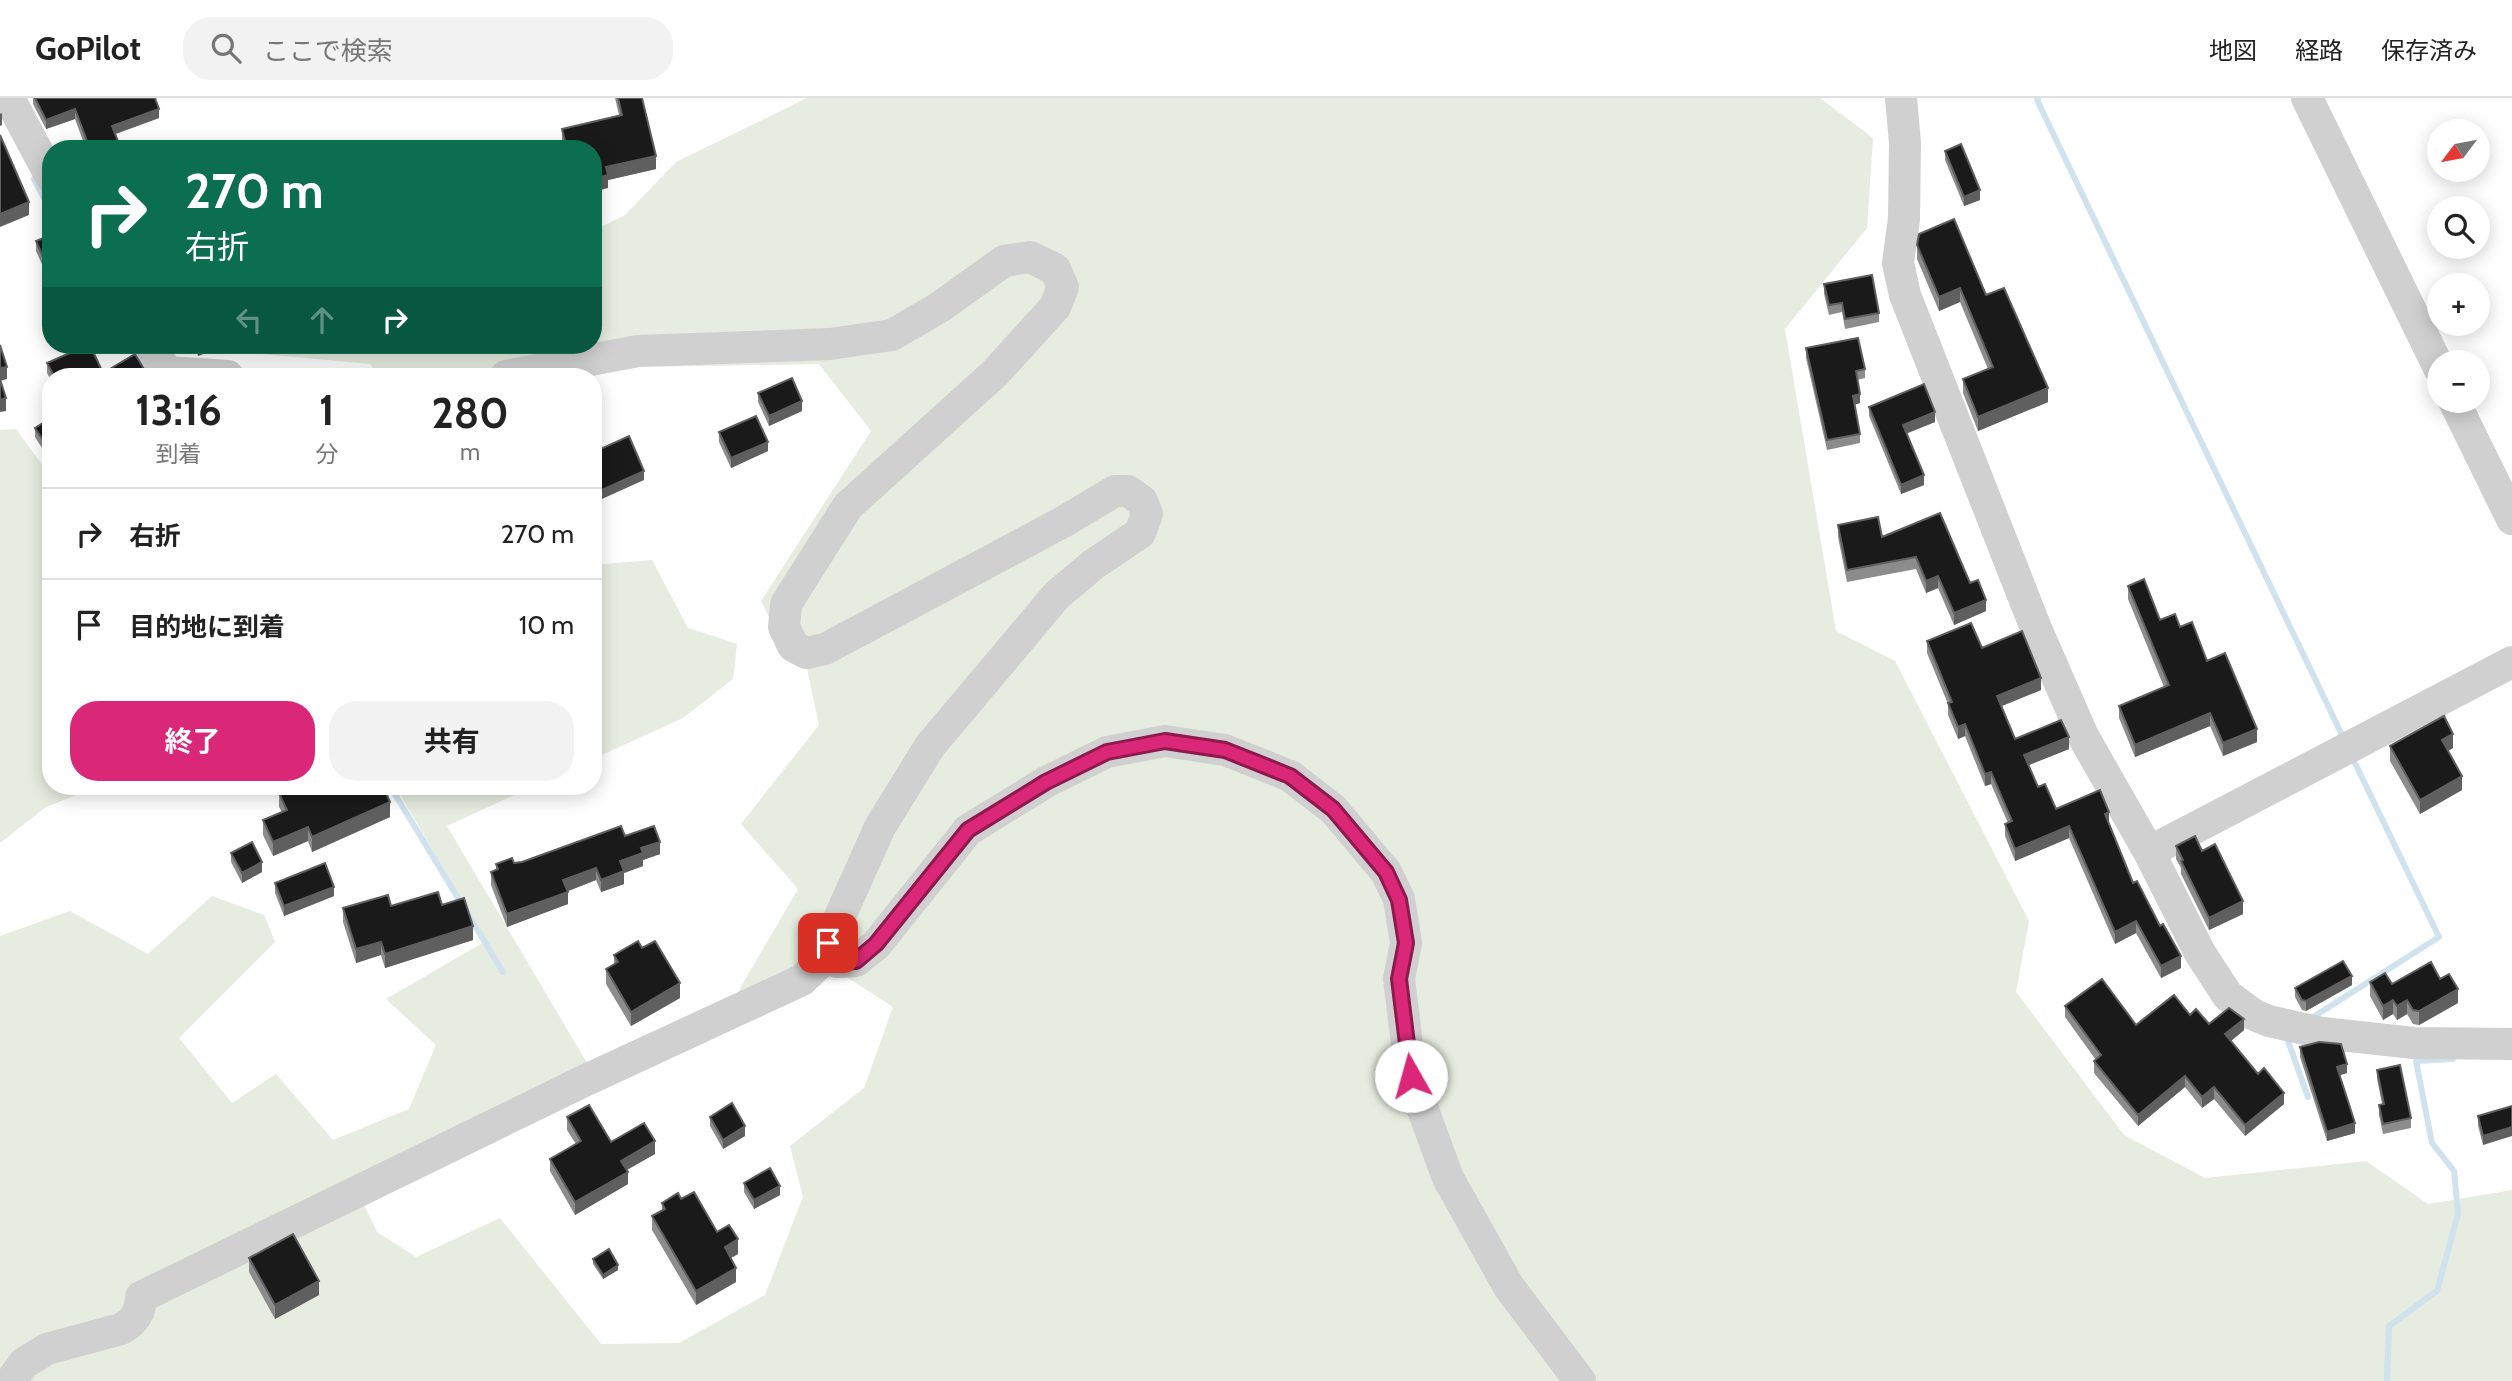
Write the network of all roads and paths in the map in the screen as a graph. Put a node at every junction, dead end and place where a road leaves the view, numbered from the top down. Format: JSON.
{"nodes":[{"id":1,"x":9,"y":98,"type":"edge"},
{"id":2,"x":1902,"y":98,"type":"edge"},
{"id":3,"x":2307,"y":98,"type":"edge"},
{"id":4,"x":42,"y":160,"type":"edge"},
{"id":5,"x":2430,"y":350,"type":"edge"},
{"id":6,"x":548,"y":368,"type":"edge"},
{"id":7,"x":2460,"y":413,"type":"edge"},
{"id":8,"x":2512,"y":519,"type":"edge"},
{"id":9,"x":2512,"y":662,"type":"edge"},
{"id":10,"x":2149,"y":852,"type":"junction"},
{"id":11,"x":830,"y":954,"type":"junction"},
{"id":12,"x":2512,"y":1044,"type":"edge"},
{"id":13,"x":11,"y":1381,"type":"edge"},
{"id":14,"x":1580,"y":1381,"type":"edge"}],
"edges":[{"from":1,"to":4,"type":"street"},
{"from":2,"to":10,"type":"street"},
{"from":3,"to":5,"type":"street"},
{"from":6,"to":11,"type":"street"},
{"from":7,"to":8,"type":"street"},
{"from":9,"to":10,"type":"street"},
{"from":10,"to":12,"type":"street"},
{"from":11,"to":13,"type":"street"},
{"from":11,"to":14,"type":"street"}]}
